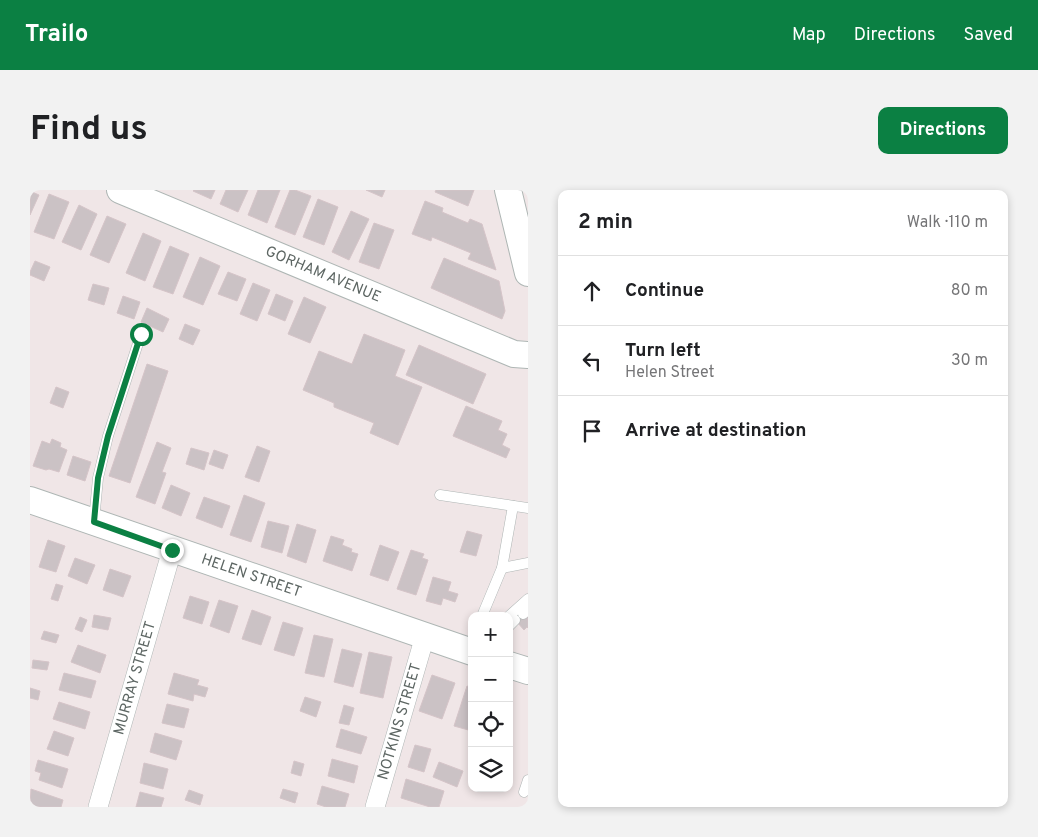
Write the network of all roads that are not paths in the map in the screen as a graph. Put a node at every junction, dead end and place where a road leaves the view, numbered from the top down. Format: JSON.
{"nodes":[{"id":1,"x":120,"y":190,"type":"edge"},
{"id":2,"x":508,"y":190,"type":"edge"},
{"id":3,"x":528,"y":273,"type":"edge"},
{"id":4,"x":141,"y":334,"type":"dead end"},
{"id":5,"x":528,"y":355,"type":"edge"},
{"id":6,"x":440,"y":494,"type":"dead end"},
{"id":7,"x":30,"y":500,"type":"edge"},
{"id":8,"x":514,"y":506,"type":"junction"},
{"id":9,"x":528,"y":508,"type":"edge"},
{"id":10,"x":94,"y":522,"type":"junction"},
{"id":11,"x":172,"y":550,"type":"junction"},
{"id":12,"x":528,"y":563,"type":"edge"},
{"id":13,"x":502,"y":568,"type":"junction"},
{"id":14,"x":528,"y":599,"type":"edge"},
{"id":15,"x":484,"y":612,"type":"edge"},
{"id":16,"x":517,"y":617,"type":"edge"},
{"id":17,"x":425,"y":636,"type":"junction"},
{"id":18,"x":468,"y":647,"type":"edge"},
{"id":19,"x":513,"y":666,"type":"edge"},
{"id":20,"x":528,"y":671,"type":"edge"},
{"id":21,"x":528,"y":780,"type":"edge"},
{"id":22,"x":524,"y":792,"type":"dead end"},
{"id":23,"x":98,"y":807,"type":"edge"},
{"id":24,"x":375,"y":807,"type":"edge"}],
"edges":[{"from":1,"to":5,"type":"main road","name":"GORHAM AVENUE"},
{"from":2,"to":3,"type":"main road"},
{"from":4,"to":10,"type":"lane"},
{"from":6,"to":8,"type":"lane"},
{"from":7,"to":10,"type":"main road","name":"HELEN STREET"},
{"from":8,"to":9,"type":"lane"},
{"from":8,"to":13,"type":"lane"},
{"from":10,"to":11,"type":"main road","name":"HELEN STREET"},
{"from":11,"to":17,"type":"main road","name":"HELEN STREET"},
{"from":11,"to":23,"type":"street","name":"MURRAY STREET"},
{"from":12,"to":13,"type":"lane"},
{"from":13,"to":15,"type":"lane"},
{"from":14,"to":16,"type":"lane"},
{"from":17,"to":18,"type":"main road","name":"HELEN STREET"},
{"from":17,"to":24,"type":"street","name":"NOTKINS STREET"},
{"from":19,"to":20,"type":"main road"},
{"from":21,"to":22,"type":"lane"}]}
